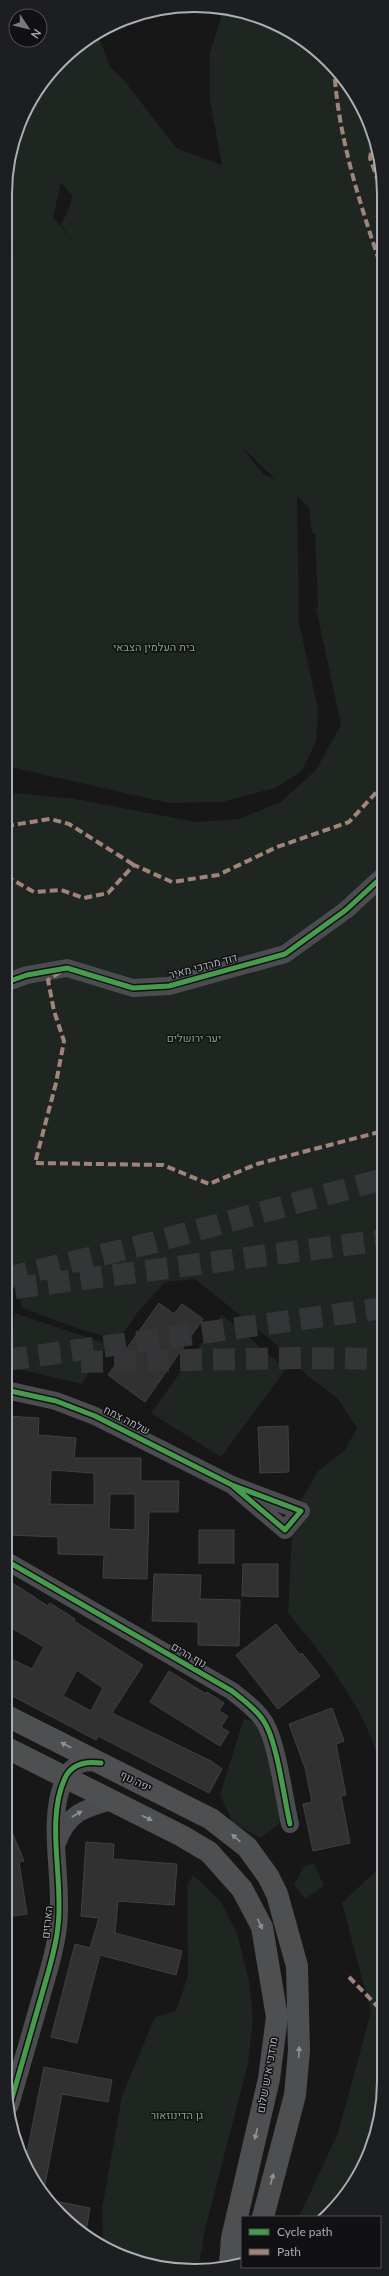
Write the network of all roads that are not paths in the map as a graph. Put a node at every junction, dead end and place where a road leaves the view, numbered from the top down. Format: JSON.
{"nodes":[{"id":1,"x":377,"y":882,"type":"edge"},
{"id":2,"x":12,"y":980,"type":"edge"},
{"id":3,"x":12,"y":1391,"type":"edge"},
{"id":4,"x":232,"y":1485,"type":"dead end"},
{"id":5,"x":12,"y":1564,"type":"edge"},
{"id":6,"x":12,"y":1718,"type":"edge"},
{"id":7,"x":12,"y":1751,"type":"edge"},
{"id":8,"x":100,"y":1763,"type":"junction"},
{"id":9,"x":65,"y":1777,"type":"junction"},
{"id":10,"x":112,"y":1801,"type":"junction"},
{"id":11,"x":290,"y":1824,"type":"dead end"},
{"id":12,"x":57,"y":1843,"type":"junction"},
{"id":13,"x":13,"y":2096,"type":"edge"},
{"id":14,"x":263,"y":2216,"type":"edge"},
{"id":15,"x":230,"y":2260,"type":"edge"}],
"edges":[{"from":1,"to":2,"type":"street","name":"דוד מרדכי מאיר"},
{"from":3,"to":4,"type":"street","name":"שלמה צמח"},
{"from":5,"to":11,"type":"street","name":"נוף הרים"},
{"from":8,"to":6,"type":"main road","name":"יפה נוף","one_way":true},
{"from":7,"to":9,"type":"main road"},
{"from":8,"to":9,"type":"street"},
{"from":14,"to":8,"type":"main road","name":"יפה נוף","one_way":true},
{"from":9,"to":10,"type":"main road"},
{"from":9,"to":12,"type":"street","name":"הארזים"},
{"from":12,"to":10,"type":"street","name":"הארזים","one_way":true},
{"from":10,"to":15,"type":"main road","name":"מרדכי איש שלום","one_way":true},
{"from":12,"to":13,"type":"street","name":"הארזים"}]}
